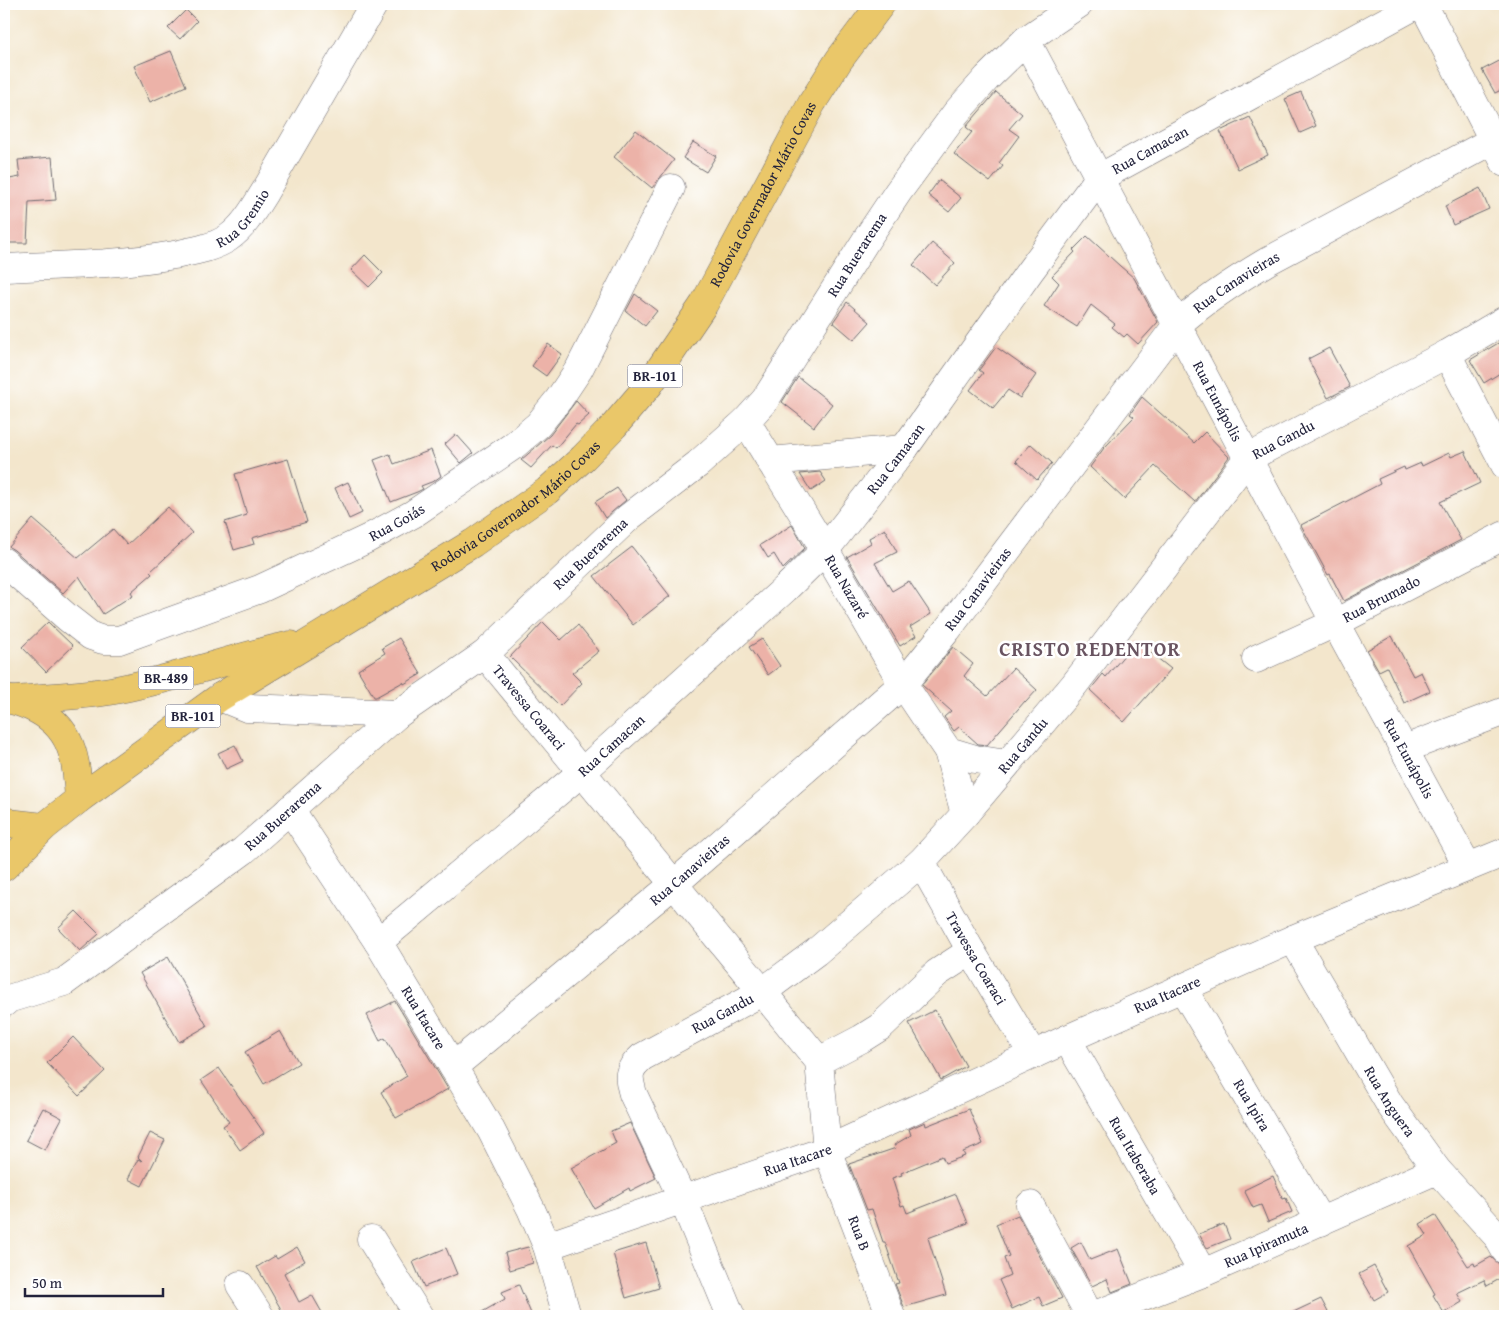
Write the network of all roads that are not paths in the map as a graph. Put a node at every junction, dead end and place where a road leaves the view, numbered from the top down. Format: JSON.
{"nodes":[{"id":1,"x":374,"y":4,"type":"edge"},
{"id":2,"x":880,"y":4,"type":"edge"},
{"id":3,"x":1079,"y":4,"type":"edge"},
{"id":4,"x":1418,"y":4,"type":"edge"},
{"id":5,"x":1423,"y":4,"type":"edge"},
{"id":6,"x":1026,"y":40,"type":"junction"},
{"id":7,"x":1501,"y":145,"type":"edge"},
{"id":8,"x":1099,"y":178,"type":"junction"},
{"id":9,"x":671,"y":188,"type":"dead end"},
{"id":10,"x":4,"y":250,"type":"edge"},
{"id":11,"x":43,"y":266,"type":"junction"},
{"id":12,"x":4,"y":268,"type":"edge"},
{"id":13,"x":1505,"y":320,"type":"edge"},
{"id":14,"x":1177,"y":324,"type":"junction"},
{"id":15,"x":1448,"y":354,"type":"junction"},
{"id":16,"x":746,"y":422,"type":"junction"},
{"id":17,"x":904,"y":448,"type":"junction"},
{"id":18,"x":1248,"y":458,"type":"junction"},
{"id":19,"x":770,"y":461,"type":"junction"},
{"id":20,"x":1505,"y":465,"type":"edge"},
{"id":21,"x":1505,"y":535,"type":"edge"},
{"id":22,"x":825,"y":550,"type":"junction"},
{"id":23,"x":4,"y":562,"type":"edge"},
{"id":24,"x":1335,"y":622,"type":"junction"},
{"id":25,"x":312,"y":640,"type":"junction"},
{"id":26,"x":485,"y":654,"type":"junction"},
{"id":27,"x":1256,"y":659,"type":"dead end"},
{"id":28,"x":903,"y":684,"type":"junction"},
{"id":29,"x":220,"y":697,"type":"junction"},
{"id":30,"x":10,"y":699,"type":"edge"},
{"id":31,"x":1505,"y":711,"type":"edge"},
{"id":32,"x":398,"y":714,"type":"junction"},
{"id":33,"x":1404,"y":749,"type":"junction"},
{"id":34,"x":948,"y":751,"type":"junction"},
{"id":35,"x":1006,"y":764,"type":"junction"},
{"id":36,"x":582,"y":772,"type":"junction"},
{"id":37,"x":79,"y":799,"type":"junction"},
{"id":38,"x":290,"y":809,"type":"junction"},
{"id":39,"x":965,"y":814,"type":"junction"},
{"id":40,"x":4,"y":820,"type":"edge"},
{"id":41,"x":44,"y":826,"type":"junction"},
{"id":42,"x":1505,"y":852,"type":"edge"},
{"id":43,"x":921,"y":862,"type":"junction"},
{"id":44,"x":4,"y":867,"type":"edge"},
{"id":45,"x":1468,"y":867,"type":"junction"},
{"id":46,"x":674,"y":884,"type":"junction"},
{"id":47,"x":1293,"y":940,"type":"junction"},
{"id":48,"x":378,"y":942,"type":"junction"},
{"id":49,"x":971,"y":951,"type":"junction"},
{"id":50,"x":1183,"y":989,"type":"junction"},
{"id":51,"x":762,"y":992,"type":"junction"},
{"id":52,"x":4,"y":1003,"type":"edge"},
{"id":53,"x":1067,"y":1040,"type":"junction"},
{"id":54,"x":1033,"y":1055,"type":"junction"},
{"id":55,"x":820,"y":1061,"type":"junction"},
{"id":56,"x":453,"y":1067,"type":"junction"},
{"id":57,"x":827,"y":1150,"type":"junction"},
{"id":58,"x":1437,"y":1170,"type":"junction"},
{"id":59,"x":683,"y":1200,"type":"junction"},
{"id":60,"x":1030,"y":1205,"type":"dead end"},
{"id":61,"x":1321,"y":1222,"type":"junction"},
{"id":62,"x":371,"y":1239,"type":"dead end"},
{"id":63,"x":547,"y":1246,"type":"junction"},
{"id":64,"x":1505,"y":1250,"type":"edge"},
{"id":65,"x":1203,"y":1273,"type":"junction"},
{"id":66,"x":240,"y":1285,"type":"dead end"},
{"id":67,"x":260,"y":1316,"type":"edge"},
{"id":68,"x":419,"y":1316,"type":"edge"},
{"id":69,"x":568,"y":1316,"type":"edge"},
{"id":70,"x":731,"y":1316,"type":"edge"},
{"id":71,"x":891,"y":1316,"type":"edge"},
{"id":72,"x":1091,"y":1316,"type":"edge"}],
"edges":[{"from":1,"to":11,"type":"street","name":"Rua Gremio"},
{"from":2,"to":25,"type":"main road","name":"Rodovia Governador Mário Covas","number":"BR-101"},
{"from":3,"to":6,"type":"street","name":"Rua Buerarema"},
{"from":4,"to":8,"type":"street","name":"Rua Camacan"},
{"from":5,"to":7,"type":"street"},
{"from":6,"to":8,"type":"street","name":"Rua Eunápolis"},
{"from":6,"to":16,"type":"street","name":"Rua Buerarema"},
{"from":7,"to":14,"type":"street","name":"Rua Canavieiras"},
{"from":8,"to":14,"type":"street","name":"Rua Eunápolis"},
{"from":8,"to":17,"type":"street","name":"Rua Camacan"},
{"from":9,"to":23,"type":"street","name":"Rua Goiás"},
{"from":10,"to":11,"type":"street"},
{"from":11,"to":12,"type":"street","name":"Rua Gremio"},
{"from":13,"to":15,"type":"street","name":"Rua Gandu"},
{"from":14,"to":18,"type":"street","name":"Rua Eunápolis"},
{"from":14,"to":28,"type":"street","name":"Rua Canavieiras"},
{"from":15,"to":18,"type":"street","name":"Rua Gandu"},
{"from":15,"to":20,"type":"street"},
{"from":16,"to":19,"type":"street","name":"Rua Nazaré"},
{"from":16,"to":26,"type":"street","name":"Rua Buerarema"},
{"from":17,"to":19,"type":"street"},
{"from":17,"to":22,"type":"street","name":"Rua Camacan"},
{"from":18,"to":24,"type":"street","name":"Rua Eunápolis"},
{"from":18,"to":35,"type":"street","name":"Rua Gandu"},
{"from":19,"to":22,"type":"street","name":"Rua Nazaré"},
{"from":21,"to":24,"type":"street","name":"Rua Brumado"},
{"from":22,"to":28,"type":"street","name":"Rua Nazaré"},
{"from":22,"to":36,"type":"street","name":"Rua Camacan"},
{"from":24,"to":27,"type":"street","name":"Rua Brumado"},
{"from":24,"to":33,"type":"street","name":"Rua Eunápolis"},
{"from":25,"to":29,"type":"main road","name":"Rodovia Governador Mário Covas","number":"BR-101"},
{"from":25,"to":30,"type":"main road","number":"BR-489"},
{"from":26,"to":32,"type":"street","name":"Rua Buerarema"},
{"from":26,"to":36,"type":"street","name":"Travessa Coaraci"},
{"from":28,"to":34,"type":"street","name":"Rua Nazaré"},
{"from":28,"to":46,"type":"street","name":"Rua Canavieiras"},
{"from":29,"to":32,"type":"street"},
{"from":29,"to":37,"type":"main road","name":"Rodovia Governador Mário Covas","number":"BR-101"},
{"from":30,"to":37,"type":"main road","number":"BR-489"},
{"from":31,"to":33,"type":"street"},
{"from":32,"to":38,"type":"street","name":"Rua Buerarema"},
{"from":33,"to":45,"type":"street","name":"Rua Eunápolis"},
{"from":34,"to":35,"type":"street"},
{"from":34,"to":39,"type":"street","name":"Rua Nazaré"},
{"from":35,"to":39,"type":"street","name":"Rua Gandu"},
{"from":36,"to":46,"type":"street","name":"Travessa Coaraci"},
{"from":36,"to":48,"type":"street","name":"Rua Camacan"},
{"from":37,"to":41,"type":"main road","name":"Rodovia Governador Mário Covas","number":"BR-101"},
{"from":38,"to":48,"type":"street","name":"Rua Itacare"},
{"from":38,"to":52,"type":"street","name":"Rua Buerarema"},
{"from":39,"to":43,"type":"street","name":"Rua Gandu"},
{"from":40,"to":41,"type":"main road"},
{"from":41,"to":44,"type":"main road","name":"Rodovia Governador Mário Covas","number":"BR-101"},
{"from":42,"to":45,"type":"street","name":"Rua Itacare"},
{"from":43,"to":49,"type":"street","name":"Travessa Coaraci"},
{"from":43,"to":51,"type":"street","name":"Rua Gandu"},
{"from":45,"to":47,"type":"street","name":"Rua Itacare"},
{"from":46,"to":51,"type":"street","name":"Travessa Coaraci"},
{"from":46,"to":56,"type":"street","name":"Rua Canavieiras"},
{"from":47,"to":50,"type":"street","name":"Rua Itacare"},
{"from":47,"to":58,"type":"street","name":"Rua Anguera"},
{"from":48,"to":56,"type":"street","name":"Rua Itacare"},
{"from":49,"to":54,"type":"street","name":"Travessa Coaraci"},
{"from":49,"to":55,"type":"street"},
{"from":50,"to":53,"type":"street","name":"Rua Itacare"},
{"from":50,"to":61,"type":"street","name":"Rua Ipira"},
{"from":51,"to":55,"type":"street","name":"Travessa Coaraci"},
{"from":51,"to":59,"type":"street","name":"Rua Gandu"},
{"from":53,"to":54,"type":"street","name":"Rua Itacare"},
{"from":53,"to":65,"type":"street","name":"Rua Itaberaba"},
{"from":54,"to":57,"type":"street","name":"Rua Itacare"},
{"from":55,"to":57,"type":"street"},
{"from":56,"to":63,"type":"street","name":"Rua Itacare"},
{"from":57,"to":59,"type":"street","name":"Rua Itacare"},
{"from":57,"to":71,"type":"street","name":"Rua B"},
{"from":58,"to":61,"type":"street","name":"Rua Ipiramuta"},
{"from":58,"to":64,"type":"street","name":"Rua Anguera"},
{"from":59,"to":63,"type":"street","name":"Rua Itacare"},
{"from":59,"to":70,"type":"street"},
{"from":60,"to":72,"type":"street"},
{"from":61,"to":65,"type":"street","name":"Rua Ipiramuta"},
{"from":62,"to":68,"type":"street"},
{"from":63,"to":69,"type":"street"},
{"from":65,"to":72,"type":"street","name":"Rua Ipiramuta"},
{"from":66,"to":67,"type":"street"}]}
